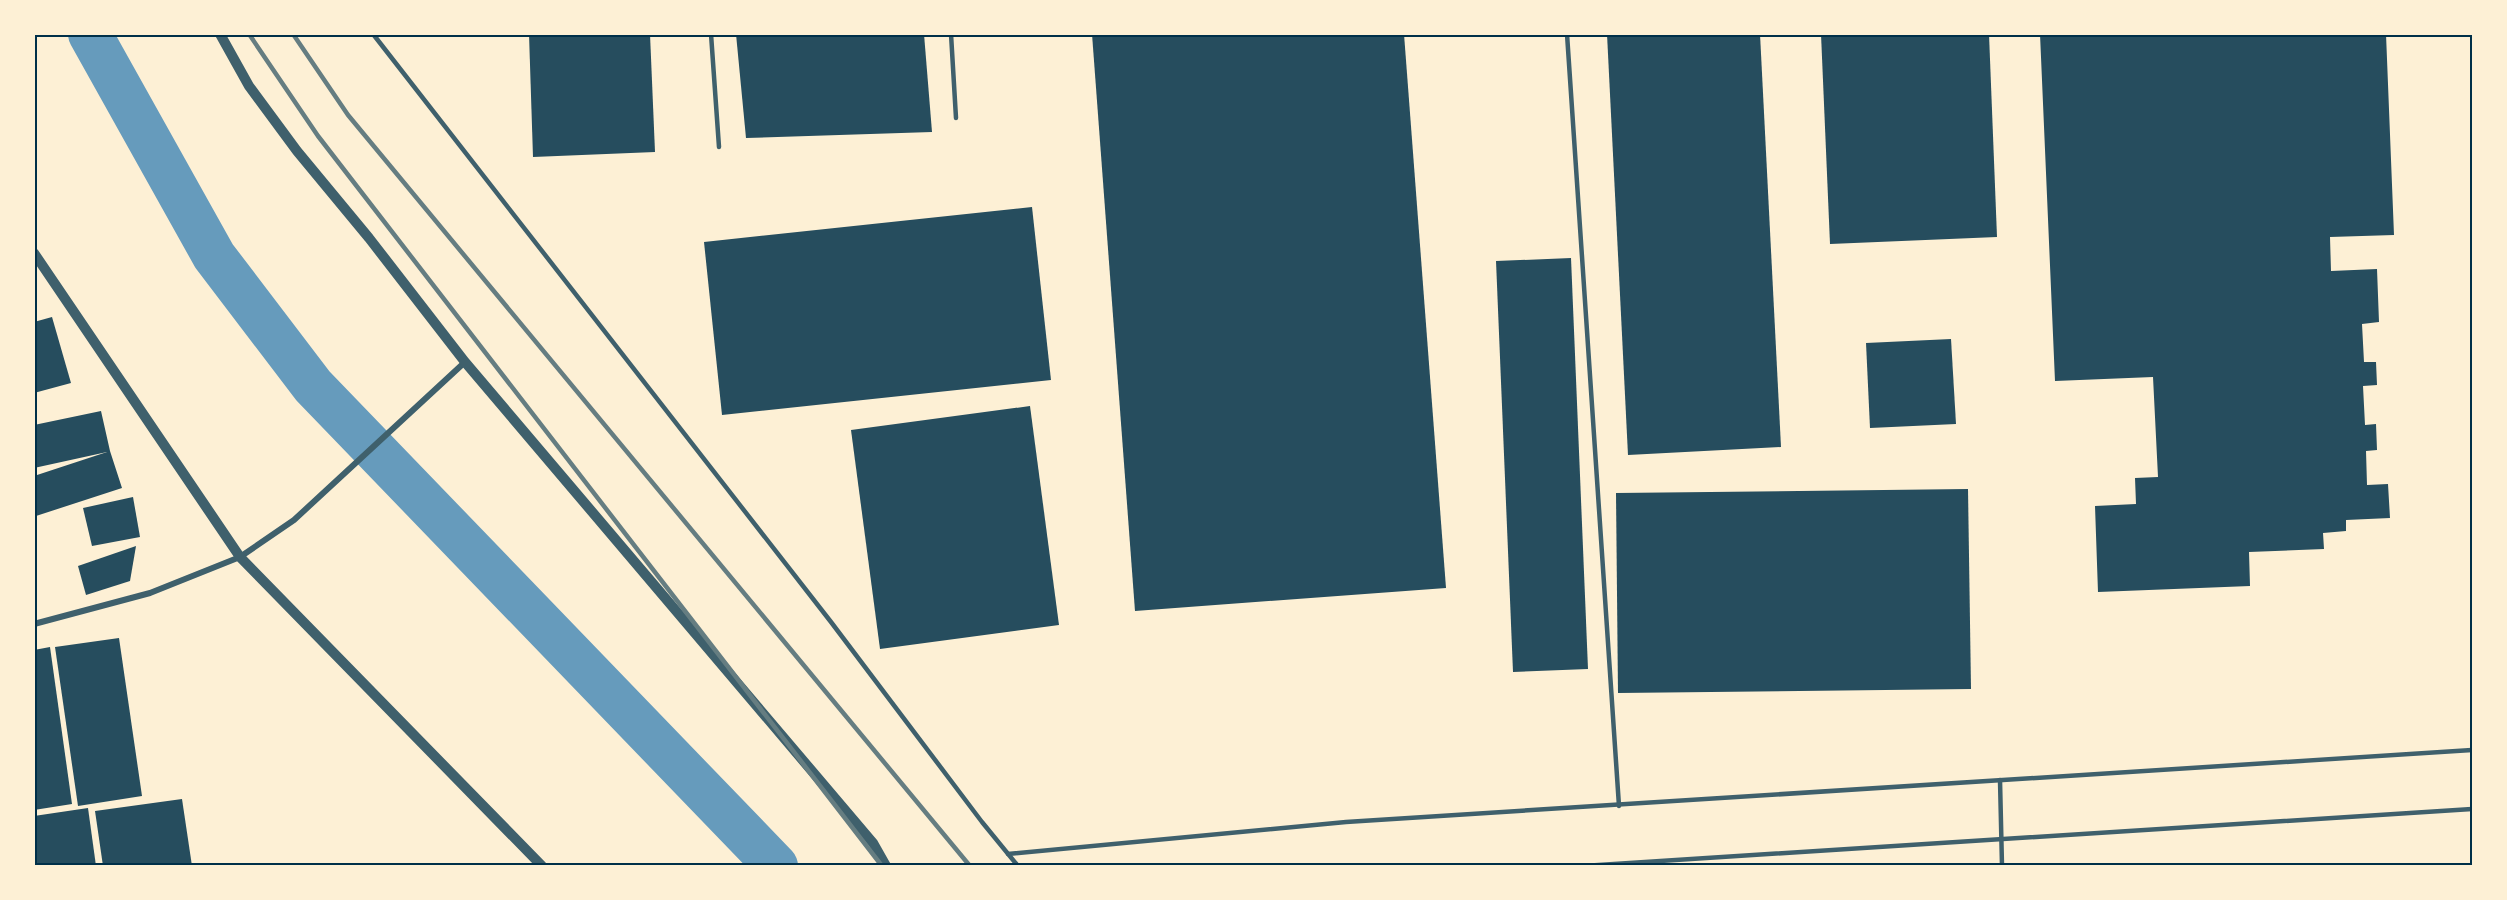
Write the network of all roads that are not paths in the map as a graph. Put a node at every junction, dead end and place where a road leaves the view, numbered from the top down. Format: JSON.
{"nodes":[{"id":1,"x":220,"y":34,"type":"edge"},
{"id":2,"x":373,"y":34,"type":"edge"},
{"id":3,"x":711,"y":34,"type":"edge"},
{"id":4,"x":951,"y":34,"type":"edge"},
{"id":5,"x":1567,"y":34,"type":"edge"},
{"id":6,"x":956,"y":118,"type":"dead end"},
{"id":7,"x":719,"y":147,"type":"dead end"},
{"id":8,"x":34,"y":253,"type":"edge"},
{"id":9,"x":465,"y":362,"type":"junction"},
{"id":10,"x":240,"y":557,"type":"junction"},
{"id":11,"x":34,"y":624,"type":"edge"},
{"id":12,"x":2472,"y":750,"type":"edge"},
{"id":13,"x":2000,"y":780,"type":"junction"},
{"id":14,"x":1619,"y":806,"type":"junction"},
{"id":15,"x":2472,"y":809,"type":"edge"},
{"id":16,"x":2001,"y":839,"type":"junction"},
{"id":17,"x":1008,"y":854,"type":"junction"},
{"id":18,"x":542,"y":866,"type":"edge"},
{"id":19,"x":886,"y":866,"type":"edge"},
{"id":20,"x":1018,"y":866,"type":"edge"},
{"id":21,"x":1583,"y":866,"type":"edge"},
{"id":22,"x":2002,"y":866,"type":"edge"}],
"edges":[{"from":1,"to":9,"type":"street"},
{"from":2,"to":17,"type":"lane"},
{"from":3,"to":7,"type":"lane"},
{"from":4,"to":6,"type":"lane"},
{"from":5,"to":14,"type":"lane"},
{"from":8,"to":10,"type":"street"},
{"from":9,"to":10,"type":"street"},
{"from":9,"to":19,"type":"street"},
{"from":10,"to":11,"type":"street"},
{"from":10,"to":18,"type":"street"},
{"from":12,"to":13,"type":"lane"},
{"from":13,"to":14,"type":"lane"},
{"from":13,"to":16,"type":"lane"},
{"from":14,"to":17,"type":"lane"},
{"from":15,"to":16,"type":"lane"},
{"from":16,"to":21,"type":"lane"},
{"from":16,"to":22,"type":"lane"},
{"from":17,"to":20,"type":"lane"}]}
